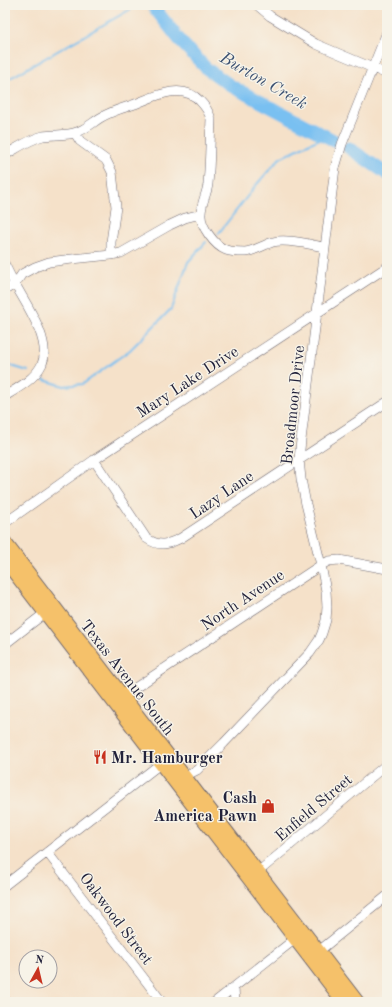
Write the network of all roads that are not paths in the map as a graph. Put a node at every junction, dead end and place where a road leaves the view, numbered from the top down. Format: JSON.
{"nodes":[{"id":1,"x":257,"y":5,"type":"edge"},
{"id":2,"x":387,"y":32,"type":"edge"},
{"id":3,"x":373,"y":68,"type":"junction"},
{"id":4,"x":387,"y":74,"type":"edge"},
{"id":5,"x":75,"y":133,"type":"junction"},
{"id":6,"x":5,"y":155,"type":"edge"},
{"id":7,"x":201,"y":214,"type":"junction"},
{"id":8,"x":325,"y":247,"type":"junction"},
{"id":9,"x":110,"y":255,"type":"junction"},
{"id":10,"x":5,"y":265,"type":"edge"},
{"id":11,"x":387,"y":267,"type":"edge"},
{"id":12,"x":14,"y":284,"type":"junction"},
{"id":13,"x":5,"y":290,"type":"edge"},
{"id":14,"x":317,"y":314,"type":"junction"},
{"id":15,"x":5,"y":396,"type":"edge"},
{"id":16,"x":387,"y":402,"type":"edge"},
{"id":17,"x":299,"y":459,"type":"junction"},
{"id":18,"x":94,"y":460,"type":"junction"},
{"id":19,"x":5,"y":523,"type":"edge"},
{"id":20,"x":5,"y":542,"type":"edge"},
{"id":21,"x":5,"y":552,"type":"edge"},
{"id":22,"x":5,"y":561,"type":"edge"},
{"id":23,"x":321,"y":565,"type":"junction"},
{"id":24,"x":387,"y":569,"type":"edge"},
{"id":25,"x":44,"y":594,"type":"junction"},
{"id":26,"x":45,"y":613,"type":"junction"},
{"id":27,"x":5,"y":644,"type":"edge"},
{"id":28,"x":123,"y":696,"type":"junction"},
{"id":29,"x":160,"y":764,"type":"junction"},
{"id":30,"x":387,"y":764,"type":"edge"},
{"id":31,"x":185,"y":776,"type":"junction"},
{"id":32,"x":47,"y":852,"type":"junction"},
{"id":33,"x":258,"y":872,"type":"junction"},
{"id":34,"x":5,"y":885,"type":"edge"},
{"id":35,"x":387,"y":896,"type":"edge"},
{"id":36,"x":295,"y":940,"type":"junction"},
{"id":37,"x":319,"y":951,"type":"junction"},
{"id":38,"x":325,"y":978,"type":"junction"},
{"id":39,"x":234,"y":988,"type":"junction"},
{"id":40,"x":162,"y":1002,"type":"edge"},
{"id":41,"x":215,"y":1002,"type":"edge"},
{"id":42,"x":235,"y":1002,"type":"edge"},
{"id":43,"x":343,"y":1002,"type":"edge"},
{"id":44,"x":351,"y":1002,"type":"edge"},
{"id":45,"x":358,"y":1002,"type":"edge"}],
"edges":[{"from":1,"to":3,"type":"street"},
{"from":2,"to":3,"type":"street","name":"Broadmoor Drive"},
{"from":3,"to":4,"type":"street"},
{"from":3,"to":8,"type":"street","name":"Broadmoor Drive"},
{"from":5,"to":6,"type":"street"},
{"from":5,"to":7,"type":"street"},
{"from":5,"to":9,"type":"street"},
{"from":7,"to":8,"type":"street"},
{"from":7,"to":9,"type":"street"},
{"from":8,"to":14,"type":"street","name":"Broadmoor Drive"},
{"from":9,"to":12,"type":"street"},
{"from":10,"to":12,"type":"street"},
{"from":11,"to":14,"type":"street","name":"Mary Lake Drive"},
{"from":12,"to":13,"type":"street"},
{"from":12,"to":15,"type":"street"},
{"from":14,"to":17,"type":"street","name":"Broadmoor Drive"},
{"from":14,"to":18,"type":"street","name":"Mary Lake Drive"},
{"from":16,"to":17,"type":"street","name":"Lazy Lane"},
{"from":17,"to":18,"type":"street","name":"Lazy Lane"},
{"from":17,"to":23,"type":"street","name":"Broadmoor Drive"},
{"from":18,"to":19,"type":"street","name":"Mary Lake Drive"},
{"from":20,"to":25,"type":"main road","name":"Texas Avenue South"},
{"from":21,"to":25,"type":"main road"},
{"from":22,"to":26,"type":"main road","name":"Texas Avenue South"},
{"from":23,"to":24,"type":"street","name":"North Avenue"},
{"from":23,"to":28,"type":"street","name":"North Avenue"},
{"from":23,"to":31,"type":"street","name":"Broadmoor Drive"},
{"from":25,"to":28,"type":"main road","name":"Texas Avenue South"},
{"from":26,"to":27,"type":"street"},
{"from":26,"to":29,"type":"main road","name":"Texas Avenue South"},
{"from":28,"to":31,"type":"main road","name":"Texas Avenue South"},
{"from":29,"to":31,"type":"street"},
{"from":29,"to":32,"type":"street"},
{"from":29,"to":36,"type":"main road","name":"Texas Avenue South"},
{"from":30,"to":33,"type":"street","name":"Enfield Street"},
{"from":31,"to":33,"type":"main road","name":"Texas Avenue South"},
{"from":32,"to":34,"type":"street"},
{"from":32,"to":40,"type":"street","name":"Oakwood Street"},
{"from":33,"to":37,"type":"main road","name":"Texas Avenue South"},
{"from":35,"to":37,"type":"street"},
{"from":36,"to":38,"type":"main road","name":"Texas Avenue South"},
{"from":36,"to":39,"type":"street"},
{"from":37,"to":45,"type":"main road","name":"Texas Avenue South"},
{"from":38,"to":43,"type":"main road","name":"Texas Avenue South"},
{"from":38,"to":44,"type":"main road"},
{"from":39,"to":41,"type":"street"},
{"from":39,"to":42,"type":"street"}]}
